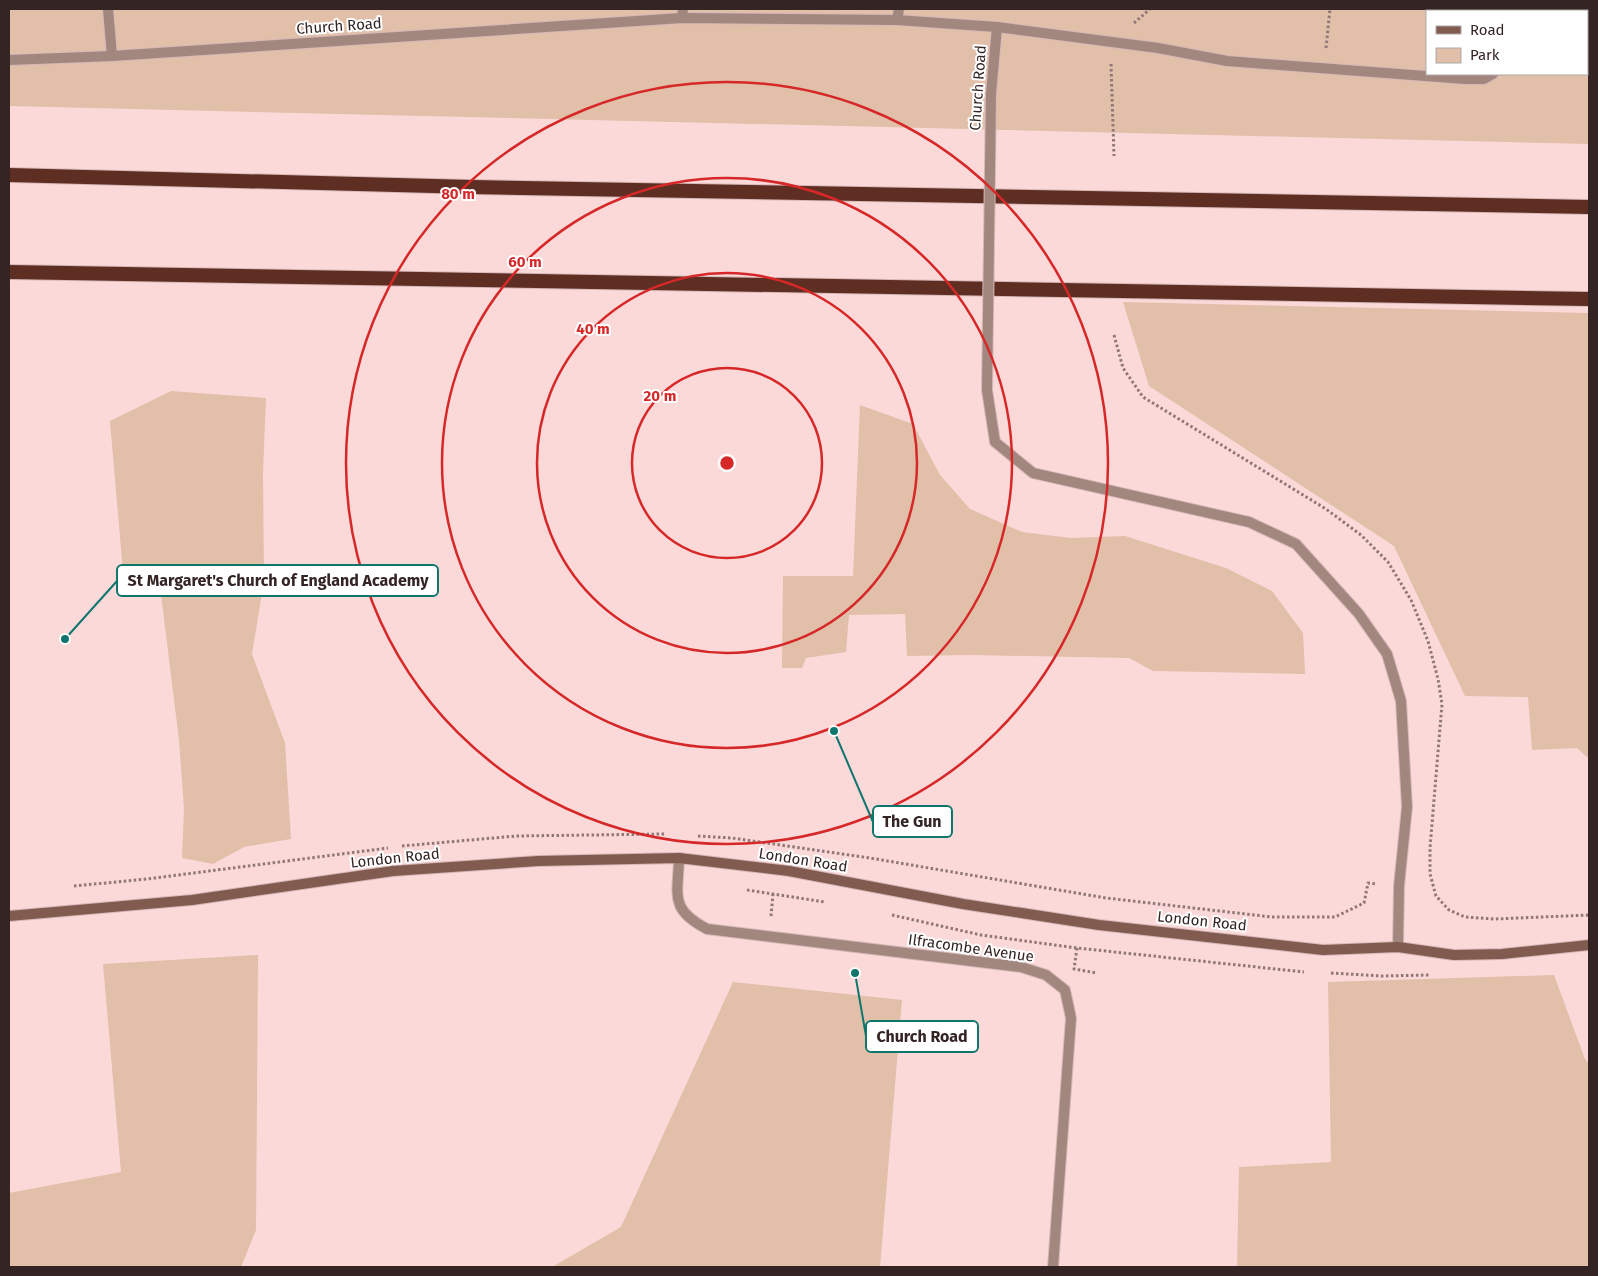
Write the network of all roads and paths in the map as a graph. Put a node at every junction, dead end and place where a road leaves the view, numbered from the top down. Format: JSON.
{"nodes":[{"id":1,"x":108,"y":9,"type":"edge"},
{"id":2,"x":899,"y":9,"type":"edge"},
{"id":3,"x":1150,"y":9,"type":"edge"},
{"id":4,"x":1330,"y":9,"type":"edge"},
{"id":5,"x":683,"y":13,"type":"edge"},
{"id":6,"x":897,"y":20,"type":"junction"},
{"id":7,"x":997,"y":27,"type":"junction"},
{"id":8,"x":1112,"y":42,"type":"junction"},
{"id":9,"x":112,"y":56,"type":"junction"},
{"id":10,"x":9,"y":60,"type":"edge"},
{"id":11,"x":1324,"y":68,"type":"junction"},
{"id":12,"x":1491,"y":75,"type":"edge"},
{"id":13,"x":1114,"y":156,"type":"dead end"},
{"id":14,"x":9,"y":175,"type":"edge"},
{"id":15,"x":1589,"y":208,"type":"edge"},
{"id":16,"x":9,"y":272,"type":"edge"},
{"id":17,"x":1589,"y":299,"type":"edge"},
{"id":18,"x":679,"y":858,"type":"junction"},
{"id":19,"x":926,"y":867,"type":"dead end"},
{"id":20,"x":1368,"y":883,"type":"dead end"},
{"id":21,"x":1436,"y":896,"type":"dead end"},
{"id":22,"x":1589,"y":915,"type":"edge"},
{"id":23,"x":9,"y":916,"type":"edge"},
{"id":24,"x":1589,"y":945,"type":"edge"},
{"id":25,"x":1398,"y":947,"type":"junction"},
{"id":26,"x":1077,"y":948,"type":"dead end"},
{"id":27,"x":1097,"y":974,"type":"dead end"},
{"id":28,"x":1053,"y":1267,"type":"edge"}],
"edges":[{"from":1,"to":9,"type":"street"},
{"from":2,"to":6,"type":"street"},
{"from":3,"to":8,"type":"path"},
{"from":4,"to":11,"type":"path"},
{"from":5,"to":6,"type":"street","name":"Church Road"},
{"from":5,"to":9,"type":"street","name":"Church Road"},
{"from":6,"to":7,"type":"street","name":"Church Road"},
{"from":7,"to":8,"type":"street"},
{"from":7,"to":25,"type":"street","name":"Church Road","bridge":true},
{"from":8,"to":11,"type":"street"},
{"from":8,"to":13,"type":"path"},
{"from":9,"to":10,"type":"street","name":"Church Road"},
{"from":11,"to":12,"type":"street"},
{"from":14,"to":15,"type":"highway"},
{"from":16,"to":17,"type":"highway"},
{"from":18,"to":23,"type":"main road","name":"London Road"},
{"from":18,"to":25,"type":"main road","name":"London Road"},
{"from":18,"to":28,"type":"street","name":"Ilfracombe Avenue"},
{"from":19,"to":20,"type":"path"},
{"from":21,"to":22,"type":"path"},
{"from":24,"to":25,"type":"main road","name":"London Road"},
{"from":26,"to":27,"type":"path"}]}
